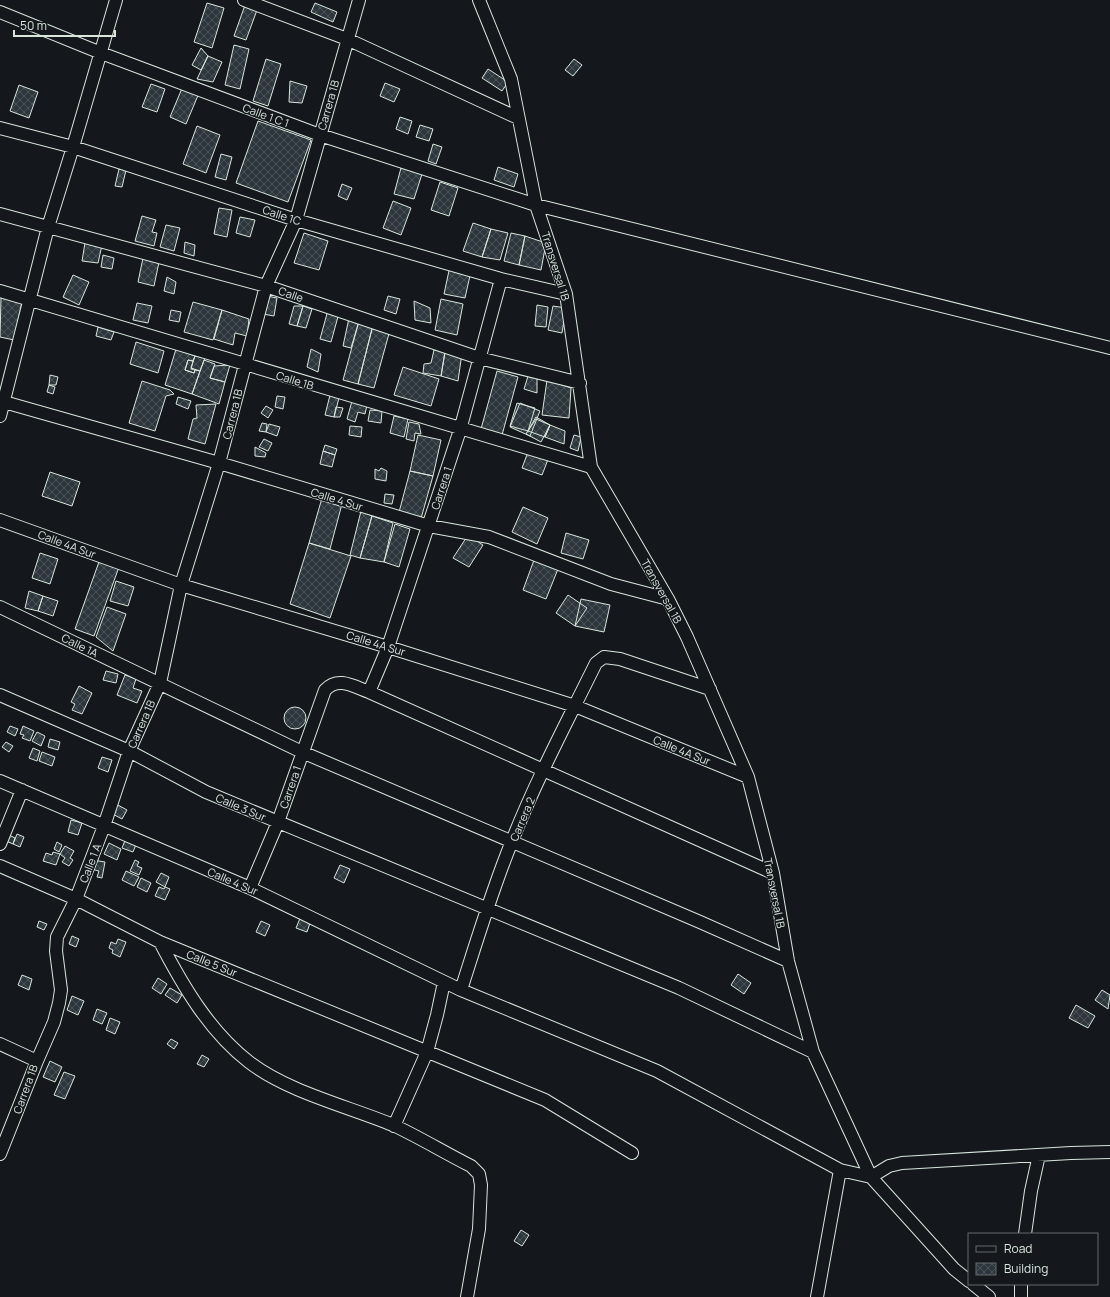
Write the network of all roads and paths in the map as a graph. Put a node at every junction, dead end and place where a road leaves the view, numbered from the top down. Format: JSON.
{"nodes":[{"id":1,"x":116,"y":0,"type":"edge"},
{"id":2,"x":244,"y":0,"type":"edge"},
{"id":3,"x":359,"y":0,"type":"edge"},
{"id":4,"x":479,"y":0,"type":"edge"},
{"id":5,"x":0,"y":12,"type":"edge"},
{"id":6,"x":347,"y":39,"type":"junction"},
{"id":7,"x":101,"y":53,"type":"junction"},
{"id":8,"x":518,"y":118,"type":"junction"},
{"id":9,"x":0,"y":128,"type":"edge"},
{"id":10,"x":320,"y":135,"type":"junction"},
{"id":11,"x":73,"y":147,"type":"junction"},
{"id":12,"x":536,"y":205,"type":"junction"},
{"id":13,"x":0,"y":214,"type":"edge"},
{"id":14,"x":296,"y":220,"type":"junction"},
{"id":15,"x":48,"y":227,"type":"junction"},
{"id":16,"x":501,"y":279,"type":"junction"},
{"id":17,"x":266,"y":286,"type":"junction"},
{"id":18,"x":0,"y":291,"type":"edge"},
{"id":19,"x":566,"y":294,"type":"junction"},
{"id":20,"x":30,"y":299,"type":"junction"},
{"id":21,"x":1110,"y":348,"type":"edge"},
{"id":22,"x":479,"y":358,"type":"junction"},
{"id":23,"x":244,"y":365,"type":"junction"},
{"id":24,"x":580,"y":383,"type":"junction"},
{"id":25,"x":4,"y":402,"type":"junction"},
{"id":26,"x":0,"y":416,"type":"edge"},
{"id":27,"x":460,"y":430,"type":"junction"},
{"id":28,"x":219,"y":463,"type":"junction"},
{"id":29,"x":591,"y":467,"type":"junction"},
{"id":30,"x":0,"y":520,"type":"edge"},
{"id":31,"x":428,"y":526,"type":"junction"},
{"id":32,"x":182,"y":585,"type":"junction"},
{"id":33,"x":668,"y":598,"type":"junction"},
{"id":34,"x":0,"y":607,"type":"edge"},
{"id":35,"x":388,"y":647,"type":"junction"},
{"id":36,"x":160,"y":683,"type":"junction"},
{"id":37,"x":710,"y":689,"type":"junction"},
{"id":38,"x":368,"y":692,"type":"junction"},
{"id":39,"x":0,"y":695,"type":"edge"},
{"id":40,"x":575,"y":706,"type":"junction"},
{"id":41,"x":129,"y":751,"type":"junction"},
{"id":42,"x":302,"y":752,"type":"junction"},
{"id":43,"x":543,"y":770,"type":"junction"},
{"id":44,"x":748,"y":777,"type":"junction"},
{"id":45,"x":0,"y":781,"type":"edge"},
{"id":46,"x":22,"y":790,"type":"junction"},
{"id":47,"x":278,"y":822,"type":"junction"},
{"id":48,"x":104,"y":826,"type":"junction"},
{"id":49,"x":512,"y":841,"type":"junction"},
{"id":50,"x":0,"y":844,"type":"edge"},
{"id":51,"x":0,"y":866,"type":"edge"},
{"id":52,"x":773,"y":873,"type":"junction"},
{"id":53,"x":250,"y":888,"type":"junction"},
{"id":54,"x":76,"y":899,"type":"junction"},
{"id":55,"x":487,"y":908,"type":"junction"},
{"id":56,"x":160,"y":942,"type":"junction"},
{"id":57,"x":788,"y":961,"type":"junction"},
{"id":58,"x":444,"y":982,"type":"junction"},
{"id":59,"x":461,"y":990,"type":"junction"},
{"id":60,"x":0,"y":1044,"type":"edge"},
{"id":61,"x":427,"y":1052,"type":"junction"},
{"id":62,"x":813,"y":1052,"type":"junction"},
{"id":63,"x":37,"y":1061,"type":"junction"},
{"id":64,"x":394,"y":1126,"type":"junction"},
{"id":65,"x":1110,"y":1152,"type":"edge"},
{"id":66,"x":632,"y":1153,"type":"dead end"},
{"id":67,"x":0,"y":1154,"type":"edge"},
{"id":68,"x":1039,"y":1155,"type":"junction"},
{"id":69,"x":840,"y":1170,"type":"junction"},
{"id":70,"x":871,"y":1177,"type":"junction"},
{"id":71,"x":1025,"y":1233,"type":"edge"},
{"id":72,"x":968,"y":1280,"type":"edge"},
{"id":73,"x":974,"y":1285,"type":"edge"},
{"id":74,"x":1021,"y":1285,"type":"edge"},
{"id":75,"x":466,"y":1297,"type":"edge"},
{"id":76,"x":817,"y":1297,"type":"edge"},
{"id":77,"x":989,"y":1297,"type":"edge"},
{"id":78,"x":1021,"y":1297,"type":"edge"}],
"edges":[{"from":1,"to":7,"type":"street"},
{"from":2,"to":6,"type":"street"},
{"from":3,"to":6,"type":"street","name":"Carrera 1B"},
{"from":4,"to":8,"type":"street","name":"Transversal 1B"},
{"from":5,"to":7,"type":"street","name":"Calle 1 C 1"},
{"from":6,"to":8,"type":"street"},
{"from":6,"to":10,"type":"street","name":"Carrera 1B"},
{"from":7,"to":10,"type":"street","name":"Calle 1 C 1"},
{"from":7,"to":11,"type":"street"},
{"from":8,"to":12,"type":"street","name":"Transversal 1B"},
{"from":9,"to":11,"type":"street","name":"Calle 1C"},
{"from":10,"to":12,"type":"street","name":"Calle 1 C 1"},
{"from":10,"to":14,"type":"street","name":"Carrera 1B"},
{"from":11,"to":14,"type":"street","name":"Calle 1C"},
{"from":11,"to":15,"type":"street"},
{"from":12,"to":19,"type":"street","name":"Transversal 1B"},
{"from":12,"to":21,"type":"street","name":"Calle 1 C 1"},
{"from":13,"to":15,"type":"street","name":"Calle"},
{"from":14,"to":16,"type":"street","name":"Calle 1C"},
{"from":14,"to":17,"type":"street","name":"Carrera 1B"},
{"from":15,"to":17,"type":"street","name":"Calle"},
{"from":15,"to":20,"type":"street"},
{"from":16,"to":19,"type":"street","name":"Calle 1C"},
{"from":16,"to":22,"type":"street","name":"Carrera 1"},
{"from":17,"to":22,"type":"street","name":"Calle"},
{"from":17,"to":23,"type":"street","name":"Carrera 1B"},
{"from":18,"to":20,"type":"street","name":"Calle 1B"},
{"from":19,"to":24,"type":"street","name":"Transversal 1B"},
{"from":20,"to":23,"type":"street","name":"Calle 1B"},
{"from":20,"to":25,"type":"street"},
{"from":22,"to":24,"type":"street","name":"Calle"},
{"from":22,"to":27,"type":"street","name":"Carrera 1"},
{"from":23,"to":27,"type":"street","name":"Calle 1B"},
{"from":23,"to":28,"type":"street","name":"Carrera 1B"},
{"from":24,"to":29,"type":"street","name":"Transversal 1B"},
{"from":25,"to":26,"type":"street"},
{"from":25,"to":28,"type":"street","name":"Calle 4 Sur"},
{"from":27,"to":29,"type":"street","name":"Calle 1B"},
{"from":27,"to":31,"type":"street","name":"Carrera 1"},
{"from":28,"to":31,"type":"street","name":"Calle 4 Sur"},
{"from":28,"to":32,"type":"street","name":"Carrera 1B"},
{"from":29,"to":33,"type":"street","name":"Transversal 1B"},
{"from":30,"to":32,"type":"street","name":"Calle 4A Sur"},
{"from":31,"to":33,"type":"street","name":"Calle 4 Sur"},
{"from":31,"to":35,"type":"street","name":"Carrera 1"},
{"from":32,"to":35,"type":"street","name":"Calle 4A Sur"},
{"from":32,"to":36,"type":"street","name":"Carrera 1B"},
{"from":33,"to":37,"type":"street","name":"Transversal 1B"},
{"from":34,"to":36,"type":"street","name":"Calle 1A"},
{"from":35,"to":38,"type":"street","name":"Carrera 1"},
{"from":35,"to":40,"type":"street","name":"Calle 4A Sur"},
{"from":36,"to":41,"type":"street","name":"Carrera 1B"},
{"from":36,"to":42,"type":"street","name":"Calle 1A"},
{"from":37,"to":40,"type":"street","name":"Carrera 2"},
{"from":37,"to":44,"type":"street","name":"Transversal 1B"},
{"from":38,"to":42,"type":"street","name":"Carrera 1"},
{"from":38,"to":43,"type":"street"},
{"from":39,"to":41,"type":"street","name":"Calle 3 Sur"},
{"from":40,"to":43,"type":"street","name":"Carrera 2"},
{"from":40,"to":44,"type":"street","name":"Calle 4A Sur"},
{"from":41,"to":47,"type":"street","name":"Calle 3 Sur"},
{"from":41,"to":48,"type":"street","name":"Carrera 1B"},
{"from":42,"to":47,"type":"street","name":"Carrera 1"},
{"from":42,"to":49,"type":"street","name":"Calle 1A"},
{"from":43,"to":49,"type":"street","name":"Carrera 2"},
{"from":43,"to":52,"type":"street"},
{"from":44,"to":52,"type":"street","name":"Transversal 1B"},
{"from":45,"to":46,"type":"street","name":"Calle 4 Sur"},
{"from":46,"to":48,"type":"street","name":"Calle 4 Sur"},
{"from":46,"to":50,"type":"street"},
{"from":47,"to":53,"type":"street","name":"Carrera 1"},
{"from":47,"to":55,"type":"street","name":"Calle 3 Sur"},
{"from":48,"to":53,"type":"street","name":"Calle 4 Sur"},
{"from":48,"to":54,"type":"street","name":"Calle 1 A"},
{"from":49,"to":55,"type":"street","name":"Carrera 2"},
{"from":49,"to":57,"type":"street","name":"Calle 1A"},
{"from":51,"to":54,"type":"street","name":"Calle 5 Sur"},
{"from":52,"to":57,"type":"street","name":"Transversal 1B"},
{"from":53,"to":58,"type":"street","name":"Calle 4 Sur"},
{"from":54,"to":56,"type":"street","name":"Calle 5 Sur"},
{"from":54,"to":63,"type":"street","name":"Calle 1 A"},
{"from":55,"to":59,"type":"street","name":"Carrera 2"},
{"from":55,"to":62,"type":"street","name":"Calle 3 Sur"},
{"from":56,"to":61,"type":"street","name":"Calle 5 Sur"},
{"from":56,"to":64,"type":"street"},
{"from":57,"to":62,"type":"street","name":"Transversal 1B"},
{"from":58,"to":59,"type":"street","name":"Calle 4 Sur"},
{"from":58,"to":61,"type":"street"},
{"from":59,"to":69,"type":"street","name":"Calle 4 Sur"},
{"from":60,"to":63,"type":"street","name":"Carrera 1B"},
{"from":61,"to":64,"type":"street"},
{"from":61,"to":66,"type":"street","name":"Calle 5 Sur"},
{"from":62,"to":70,"type":"street","name":"Transversal 1B"},
{"from":63,"to":67,"type":"street","name":"Carrera 1B"},
{"from":64,"to":75,"type":"street"},
{"from":65,"to":68,"type":"street"},
{"from":68,"to":70,"type":"street"},
{"from":68,"to":71,"type":"street"},
{"from":69,"to":70,"type":"street","name":"Calle 4 Sur"},
{"from":69,"to":76,"type":"street"},
{"from":70,"to":72,"type":"street","name":"Transversal 1B"},
{"from":73,"to":77,"type":"street"},
{"from":74,"to":78,"type":"street"}]}
